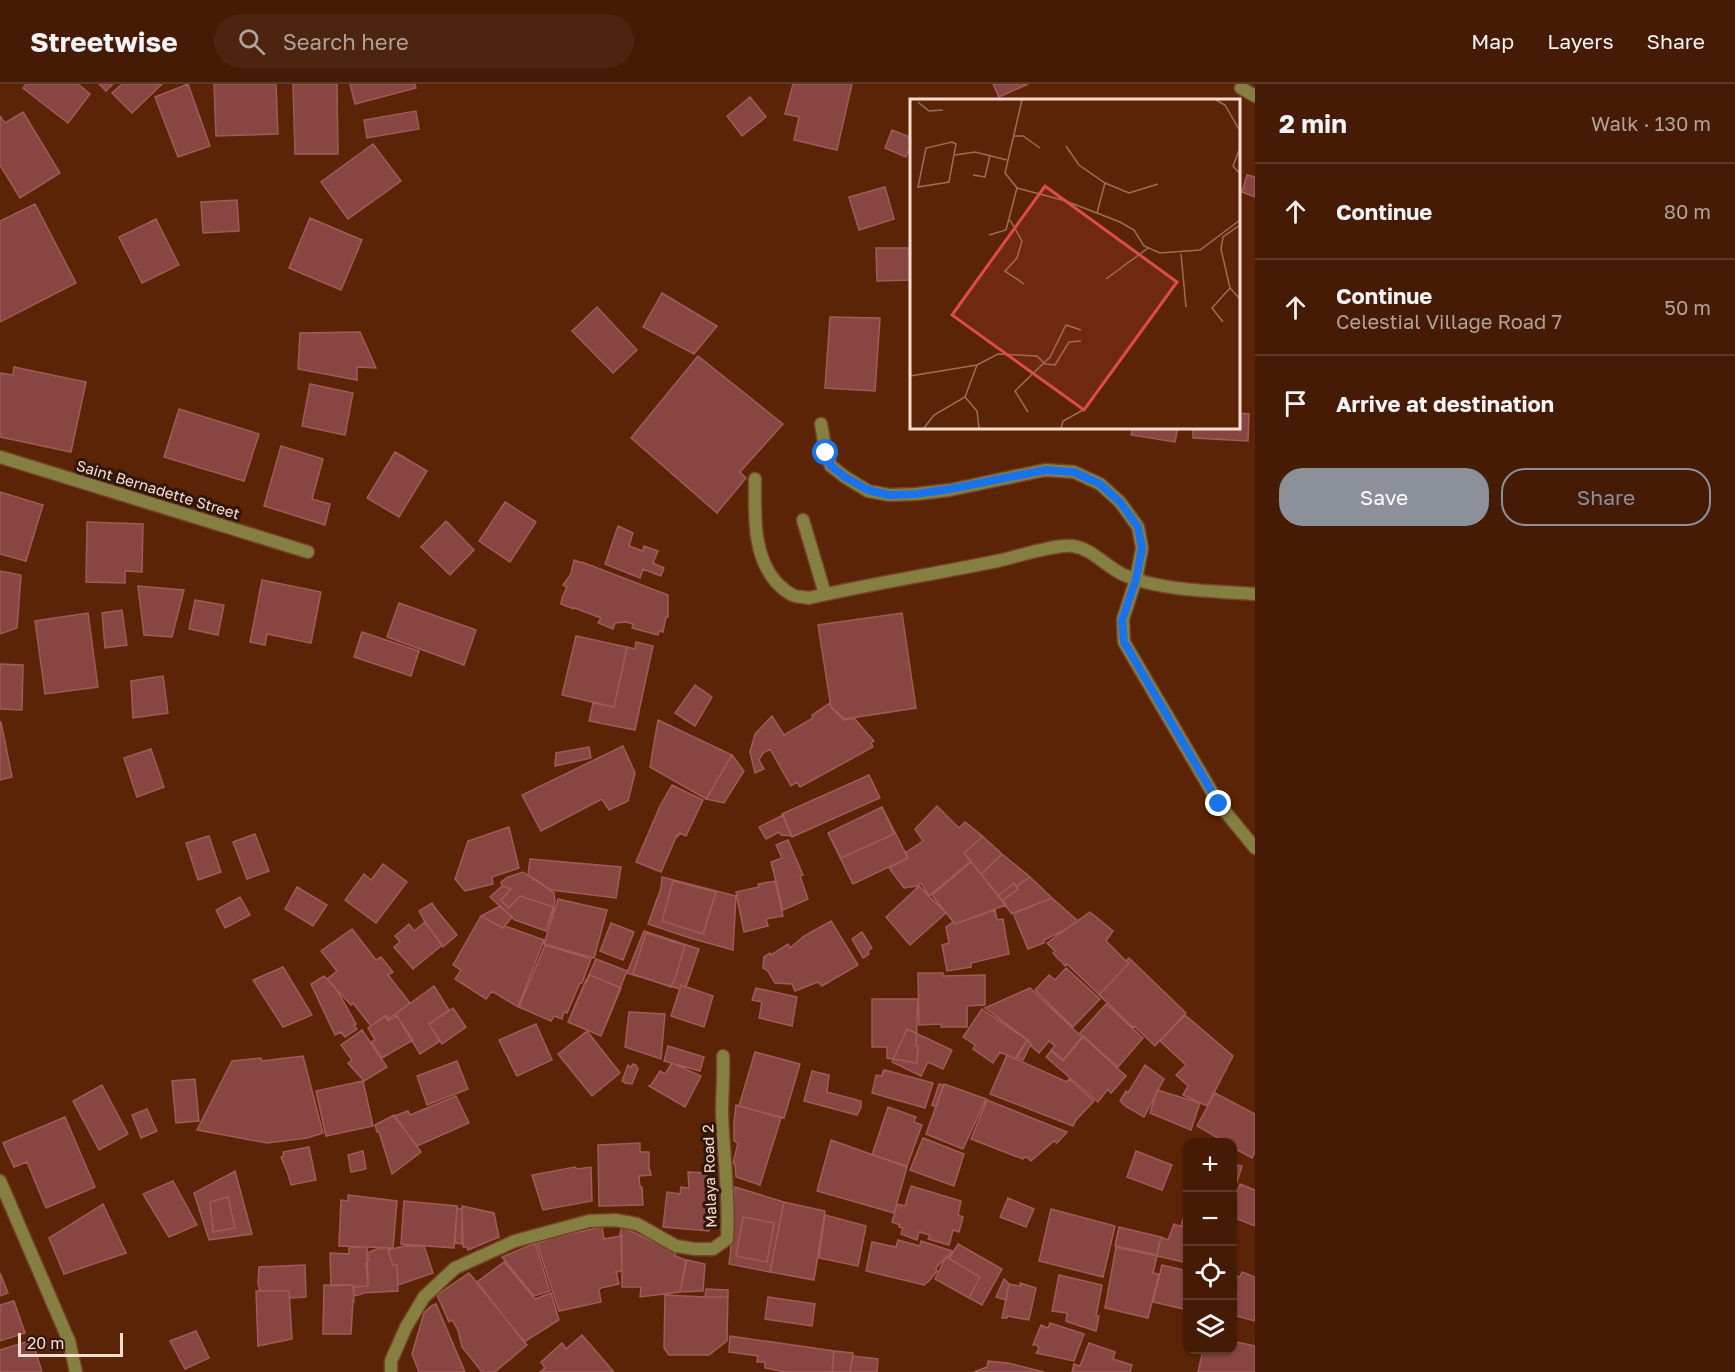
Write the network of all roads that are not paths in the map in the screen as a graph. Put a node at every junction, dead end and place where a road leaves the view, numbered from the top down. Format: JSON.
{"nodes":[{"id":1,"x":1241,"y":88,"type":"dead end"},
{"id":2,"x":1255,"y":96,"type":"edge"},
{"id":3,"x":821,"y":424,"type":"dead end"},
{"id":4,"x":0,"y":457,"type":"edge"},
{"id":5,"x":755,"y":479,"type":"dead end"},
{"id":6,"x":803,"y":520,"type":"dead end"},
{"id":7,"x":308,"y":552,"type":"dead end"},
{"id":8,"x":1136,"y":579,"type":"junction"},
{"id":9,"x":825,"y":594,"type":"junction"},
{"id":10,"x":1255,"y":594,"type":"edge"},
{"id":11,"x":1255,"y":848,"type":"edge"},
{"id":12,"x":723,"y":1056,"type":"dead end"},
{"id":13,"x":0,"y":1181,"type":"edge"},
{"id":14,"x":76,"y":1372,"type":"edge"},
{"id":15,"x":392,"y":1372,"type":"edge"}],
"edges":[{"from":1,"to":2,"type":"street"},
{"from":3,"to":8,"type":"street"},
{"from":4,"to":7,"type":"street","name":"Saint Bernadette Street"},
{"from":5,"to":9,"type":"street"},
{"from":6,"to":9,"type":"street"},
{"from":8,"to":9,"type":"street"},
{"from":8,"to":10,"type":"street"},
{"from":8,"to":11,"type":"street"},
{"from":12,"to":15,"type":"street","name":"Malaya Road 2"},
{"from":13,"to":14,"type":"street"}]}
